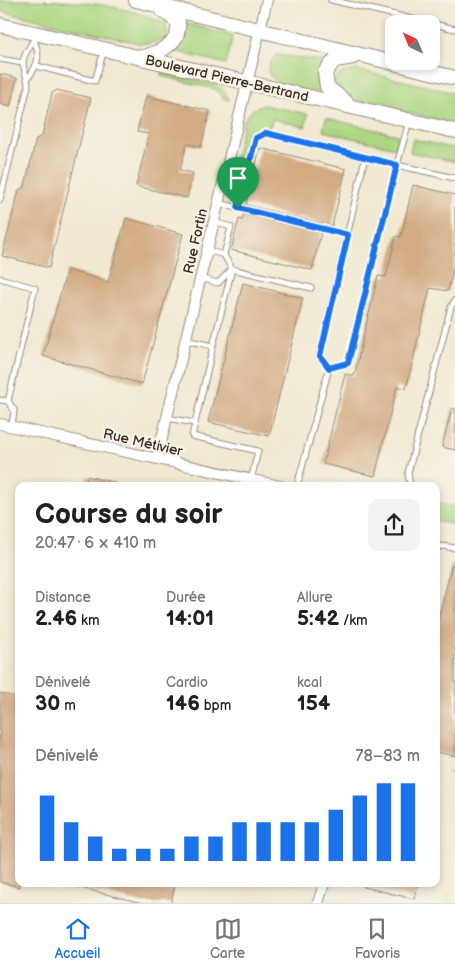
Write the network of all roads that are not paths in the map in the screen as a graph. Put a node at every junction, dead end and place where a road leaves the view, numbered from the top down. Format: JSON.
{"nodes":[{"id":1,"x":136,"y":0,"type":"edge"},
{"id":2,"x":267,"y":0,"type":"edge"},
{"id":3,"x":331,"y":0,"type":"edge"},
{"id":4,"x":156,"y":5,"type":"junction"},
{"id":5,"x":0,"y":24,"type":"edge"},
{"id":6,"x":455,"y":29,"type":"edge"},
{"id":7,"x":260,"y":30,"type":"junction"},
{"id":8,"x":35,"y":37,"type":"junction"},
{"id":9,"x":104,"y":50,"type":"junction"},
{"id":10,"x":363,"y":57,"type":"junction"},
{"id":11,"x":141,"y":58,"type":"junction"},
{"id":12,"x":0,"y":59,"type":"edge"},
{"id":13,"x":23,"y":63,"type":"junction"},
{"id":14,"x":37,"y":66,"type":"junction"},
{"id":15,"x":28,"y":78,"type":"junction"},
{"id":16,"x":455,"y":78,"type":"edge"},
{"id":17,"x":246,"y":84,"type":"junction"},
{"id":18,"x":353,"y":106,"type":"junction"},
{"id":19,"x":409,"y":120,"type":"junction"},
{"id":20,"x":455,"y":131,"type":"edge"},
{"id":21,"x":365,"y":158,"type":"junction"},
{"id":22,"x":397,"y":165,"type":"junction"},
{"id":23,"x":455,"y":178,"type":"edge"},
{"id":24,"x":0,"y":200,"type":"edge"},
{"id":25,"x":218,"y":203,"type":"junction"},
{"id":26,"x":238,"y":208,"type":"junction"},
{"id":27,"x":213,"y":222,"type":"junction"},
{"id":28,"x":348,"y":235,"type":"junction"},
{"id":29,"x":206,"y":250,"type":"junction"},
{"id":30,"x":224,"y":255,"type":"junction"},
{"id":31,"x":232,"y":269,"type":"junction"},
{"id":32,"x":0,"y":278,"type":"edge"},
{"id":33,"x":200,"y":278,"type":"junction"},
{"id":34,"x":311,"y":288,"type":"dead end"},
{"id":35,"x":455,"y":300,"type":"edge"},
{"id":36,"x":185,"y":340,"type":"junction"},
{"id":37,"x":213,"y":346,"type":"junction"},
{"id":38,"x":329,"y":368,"type":"junction"},
{"id":39,"x":0,"y":400,"type":"edge"},
{"id":40,"x":8,"y":401,"type":"junction"},
{"id":41,"x":167,"y":418,"type":"junction"},
{"id":42,"x":195,"y":423,"type":"junction"},
{"id":43,"x":0,"y":424,"type":"edge"},
{"id":44,"x":12,"y":427,"type":"junction"},
{"id":45,"x":157,"y":459,"type":"junction"},
{"id":46,"x":251,"y":480,"type":"junction"},
{"id":47,"x":261,"y":482,"type":"edge"},
{"id":48,"x":298,"y":482,"type":"edge"},
{"id":49,"x":409,"y":482,"type":"edge"},
{"id":50,"x":440,"y":547,"type":"edge"},
{"id":51,"x":455,"y":548,"type":"edge"},
{"id":52,"x":323,"y":887,"type":"edge"},
{"id":53,"x":318,"y":903,"type":"edge"}],
"edges":[{"from":1,"to":4,"type":"main road"},
{"from":2,"to":7,"type":"street","name":"Rue Fortin"},
{"from":3,"to":6,"type":"lane"},
{"from":4,"to":7,"type":"main road"},
{"from":4,"to":11,"type":"main road"},
{"from":5,"to":8,"type":"main road","name":"Boulevard Pierre-Bertrand"},
{"from":7,"to":10,"type":"main road"},
{"from":7,"to":17,"type":"street","name":"Rue Fortin"},
{"from":8,"to":9,"type":"main road","name":"Boulevard Pierre-Bertrand"},
{"from":8,"to":13,"type":"lane"},
{"from":8,"to":14,"type":"lane"},
{"from":9,"to":11,"type":"main road","name":"Boulevard Pierre-Bertrand"},
{"from":9,"to":14,"type":"lane"},
{"from":10,"to":16,"type":"main road"},
{"from":10,"to":18,"type":"main road"},
{"from":11,"to":17,"type":"main road","name":"Boulevard Pierre-Bertrand"},
{"from":12,"to":13,"type":"lane"},
{"from":13,"to":15,"type":"lane"},
{"from":14,"to":15,"type":"lane"},
{"from":15,"to":24,"type":"lane"},
{"from":17,"to":18,"type":"main road","name":"Boulevard Pierre-Bertrand"},
{"from":17,"to":25,"type":"street","name":"Rue Fortin"},
{"from":18,"to":19,"type":"main road","name":"Boulevard Pierre-Bertrand"},
{"from":19,"to":20,"type":"main road","name":"Boulevard Pierre-Bertrand"},
{"from":19,"to":22,"type":"lane"},
{"from":21,"to":22,"type":"lane"},
{"from":21,"to":26,"type":"lane"},
{"from":21,"to":28,"type":"lane"},
{"from":22,"to":23,"type":"lane"},
{"from":22,"to":38,"type":"lane"},
{"from":25,"to":26,"type":"lane"},
{"from":25,"to":27,"type":"street","name":"Rue Fortin"},
{"from":26,"to":28,"type":"lane"},
{"from":27,"to":29,"type":"street","name":"Rue Fortin"},
{"from":27,"to":30,"type":"lane"},
{"from":28,"to":38,"type":"lane"},
{"from":29,"to":30,"type":"lane"},
{"from":29,"to":33,"type":"street","name":"Rue Fortin"},
{"from":30,"to":31,"type":"lane"},
{"from":31,"to":33,"type":"lane"},
{"from":31,"to":34,"type":"lane"},
{"from":31,"to":37,"type":"lane"},
{"from":32,"to":40,"type":"lane"},
{"from":33,"to":36,"type":"street","name":"Rue Fortin"},
{"from":35,"to":49,"type":"lane"},
{"from":36,"to":37,"type":"lane"},
{"from":36,"to":41,"type":"street","name":"Rue Fortin"},
{"from":37,"to":42,"type":"lane"},
{"from":38,"to":48,"type":"lane"},
{"from":39,"to":40,"type":"lane"},
{"from":40,"to":44,"type":"lane"},
{"from":41,"to":42,"type":"lane"},
{"from":41,"to":45,"type":"street","name":"Rue Fortin"},
{"from":42,"to":46,"type":"lane"},
{"from":43,"to":44,"type":"street","name":"Rue Métivier"},
{"from":44,"to":45,"type":"street","name":"Rue Métivier"},
{"from":45,"to":46,"type":"street","name":"Rue Métivier"},
{"from":46,"to":47,"type":"street","name":"Rue Métivier"},
{"from":50,"to":51,"type":"lane"},
{"from":52,"to":53,"type":"street"}]}
